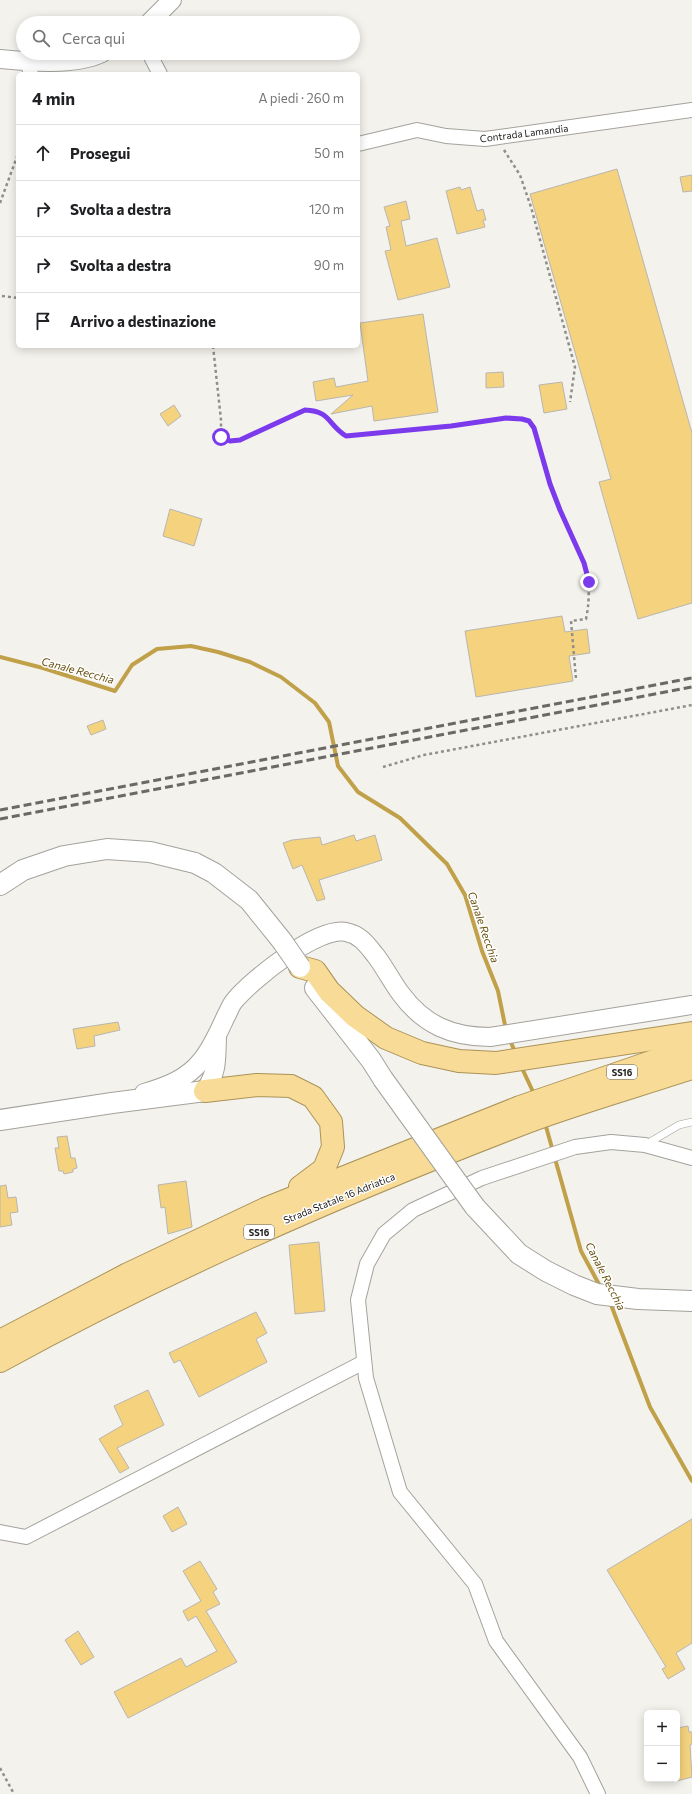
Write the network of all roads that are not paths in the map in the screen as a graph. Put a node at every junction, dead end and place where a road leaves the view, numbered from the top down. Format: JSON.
{"nodes":[{"id":1,"x":172,"y":0,"type":"edge"},
{"id":2,"x":156,"y":16,"type":"edge"},
{"id":3,"x":0,"y":58,"type":"edge"},
{"id":4,"x":75,"y":60,"type":"edge"},
{"id":5,"x":153,"y":60,"type":"edge"},
{"id":6,"x":29,"y":68,"type":"edge"},
{"id":7,"x":159,"y":72,"type":"edge"},
{"id":8,"x":692,"y":110,"type":"edge"},
{"id":9,"x":360,"y":144,"type":"edge"},
{"id":10,"x":0,"y":885,"type":"edge"},
{"id":11,"x":300,"y":967,"type":"junction"},
{"id":12,"x":692,"y":1005,"type":"edge"},
{"id":13,"x":217,"y":1033,"type":"junction"},
{"id":14,"x":692,"y":1033,"type":"edge"},
{"id":15,"x":692,"y":1048,"type":"edge"},
{"id":16,"x":202,"y":1060,"type":"junction"},
{"id":17,"x":692,"y":1068,"type":"edge"},
{"id":18,"x":205,"y":1091,"type":"junction"},
{"id":19,"x":112,"y":1103,"type":"junction"},
{"id":20,"x":554,"y":1104,"type":"junction"},
{"id":21,"x":523,"y":1115,"type":"junction"},
{"id":22,"x":0,"y":1120,"type":"edge"},
{"id":23,"x":692,"y":1122,"type":"edge"},
{"id":24,"x":645,"y":1145,"type":"junction"},
{"id":25,"x":692,"y":1158,"type":"edge"},
{"id":26,"x":265,"y":1209,"type":"junction"},
{"id":27,"x":692,"y":1301,"type":"edge"},
{"id":28,"x":0,"y":1341,"type":"edge"},
{"id":29,"x":0,"y":1361,"type":"edge"},
{"id":30,"x":364,"y":1362,"type":"junction"},
{"id":31,"x":0,"y":1532,"type":"edge"},
{"id":32,"x":598,"y":1794,"type":"edge"}],
"edges":[{"from":1,"to":2,"type":"street"},
{"from":3,"to":6,"type":"street"},
{"from":4,"to":6,"type":"street"},
{"from":5,"to":7,"type":"street"},
{"from":8,"to":9,"type":"street","name":"Contrada Lamandia"},
{"from":10,"to":11,"type":"main road","bridge":true},
{"from":11,"to":14,"type":"highway"},
{"from":11,"to":27,"type":"main road","bridge":true},
{"from":12,"to":13,"type":"street"},
{"from":13,"to":16,"type":"street"},
{"from":13,"to":18,"type":"street"},
{"from":15,"to":20,"type":"highway","name":"Strada Statale 16 Adriatica","number":"SS16"},
{"from":16,"to":18,"type":"street"},
{"from":16,"to":19,"type":"street"},
{"from":17,"to":20,"type":"highway","name":"Strada Statale 16 Adriatica","number":"SS16"},
{"from":18,"to":19,"type":"main road"},
{"from":18,"to":26,"type":"highway"},
{"from":19,"to":22,"type":"main road"},
{"from":20,"to":21,"type":"highway","name":"Strada Statale 16 Adriatica","number":"SS16"},
{"from":21,"to":26,"type":"highway","name":"Strada Statale 16 Adriatica","number":"SS16"},
{"from":21,"to":29,"type":"highway","name":"Strada Statale 16 Adriatica","number":"SS16"},
{"from":23,"to":24,"type":"lane"},
{"from":24,"to":25,"type":"street"},
{"from":24,"to":30,"type":"street"},
{"from":26,"to":28,"type":"highway","name":"Strada Statale 16 Adriatica","number":"SS16"},
{"from":30,"to":31,"type":"street"},
{"from":30,"to":32,"type":"street"}]}
